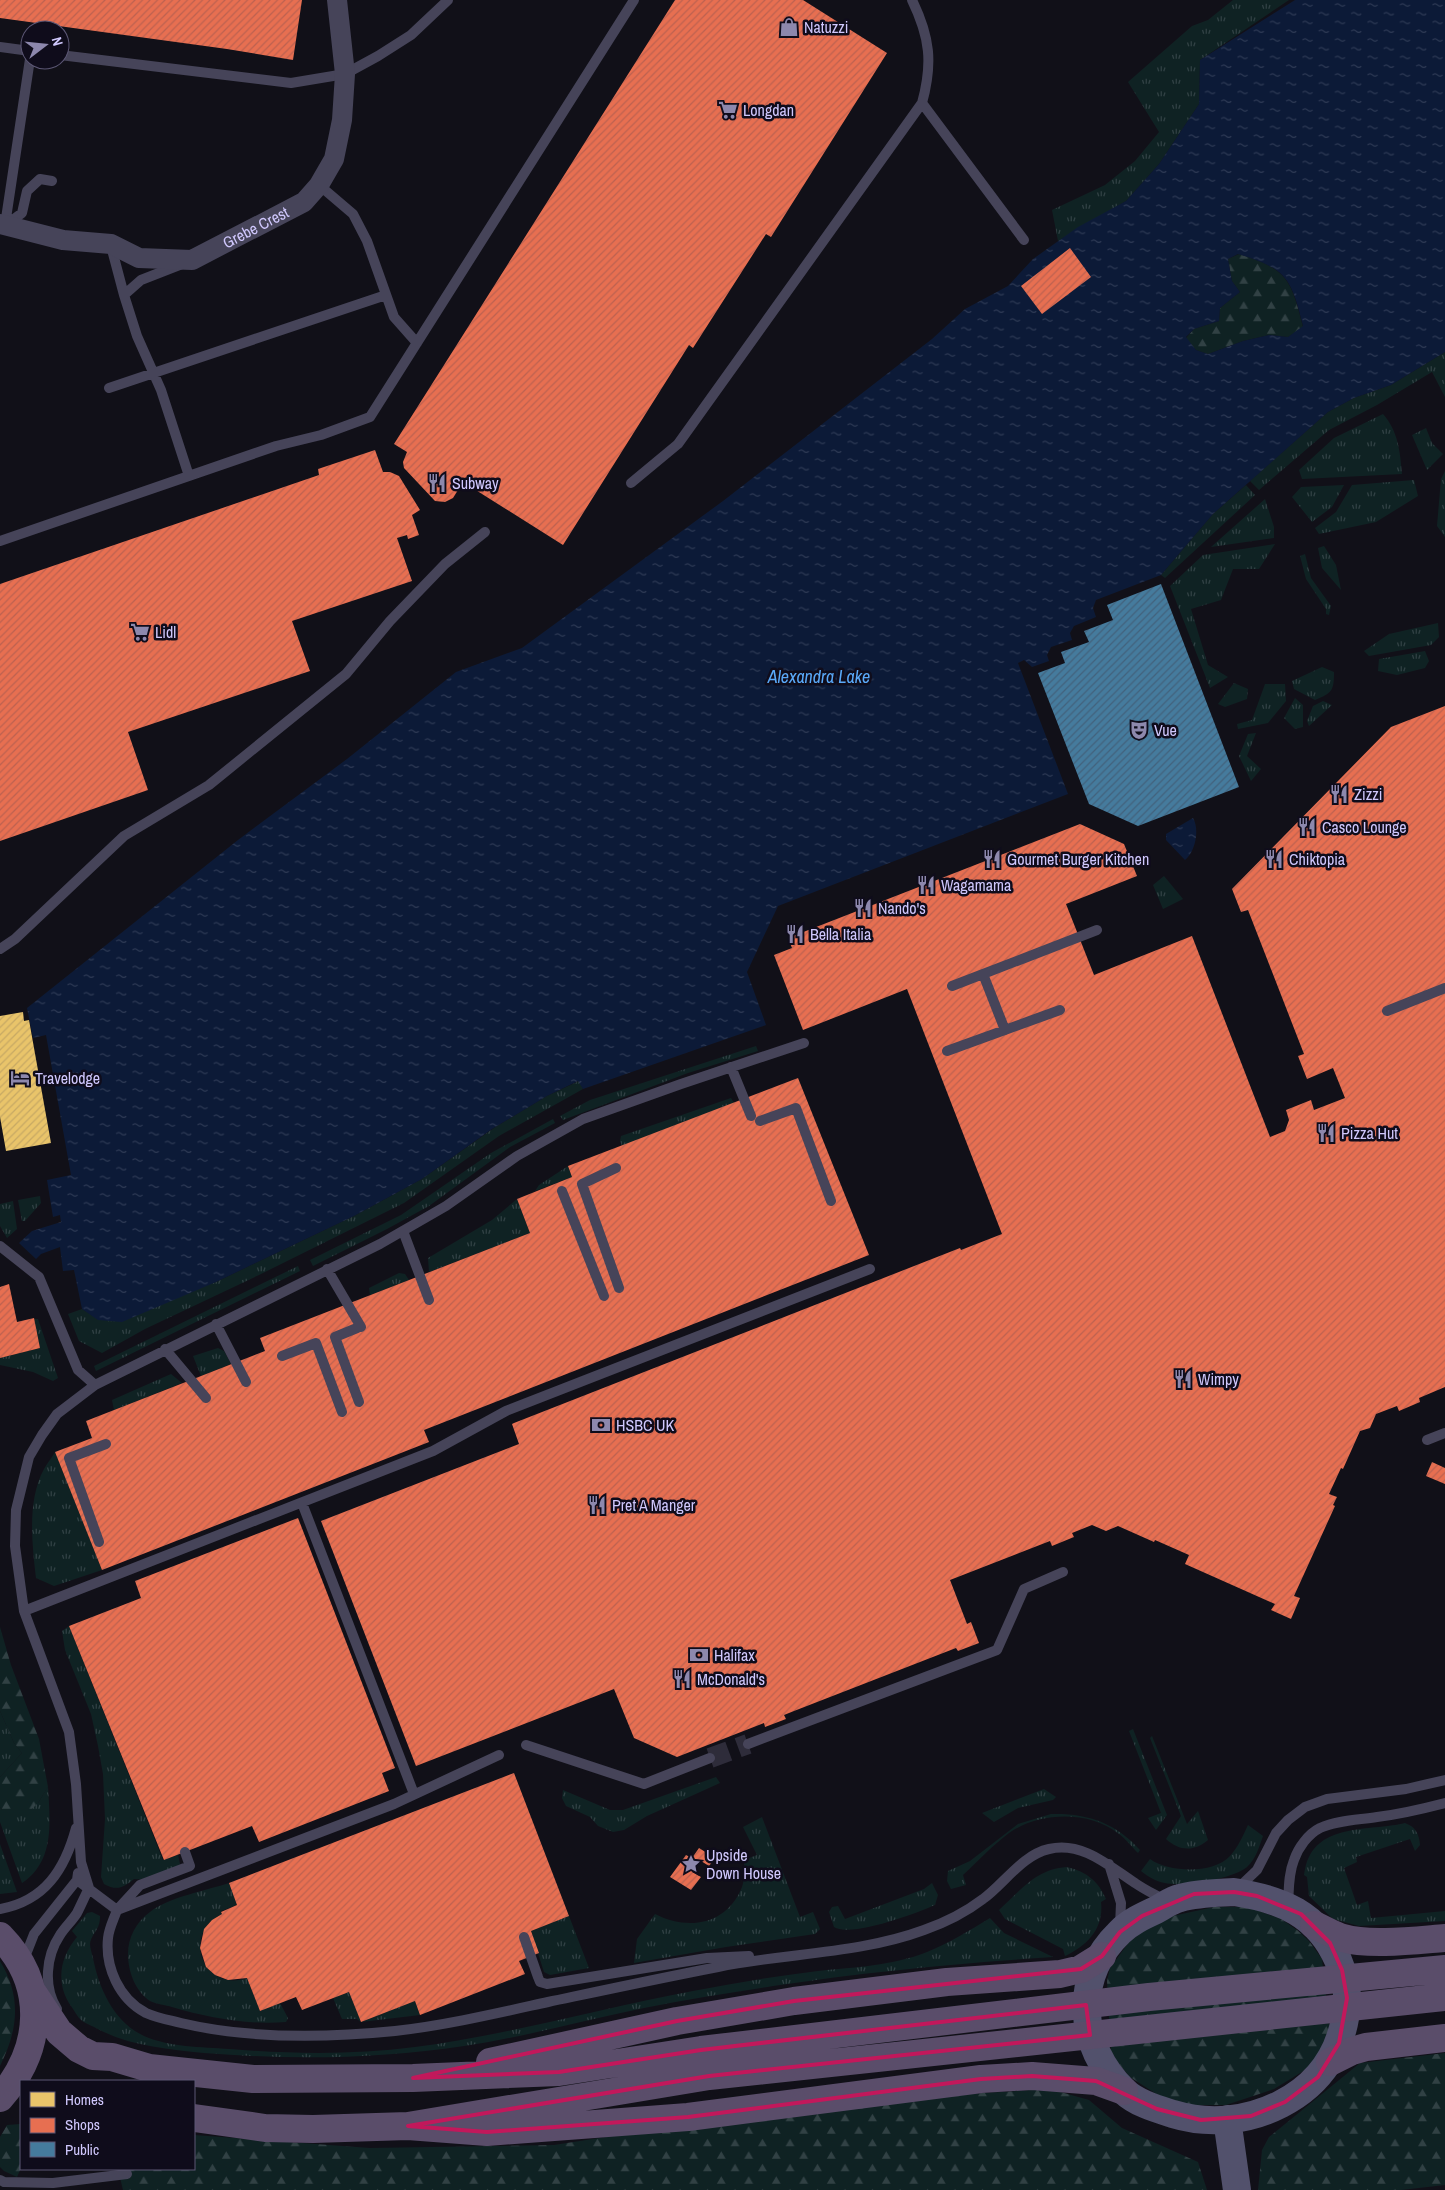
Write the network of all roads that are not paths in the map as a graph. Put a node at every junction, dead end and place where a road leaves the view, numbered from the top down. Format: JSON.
{"nodes":[{"id":1,"x":337,"y":0,"type":"edge"},
{"id":2,"x":448,"y":0,"type":"edge"},
{"id":3,"x":634,"y":0,"type":"edge"},
{"id":4,"x":912,"y":0,"type":"edge"},
{"id":5,"x":0,"y":47,"type":"edge"},
{"id":6,"x":20,"y":50,"type":"edge"},
{"id":7,"x":70,"y":56,"type":"edge"},
{"id":8,"x":28,"y":70,"type":"edge"},
{"id":9,"x":346,"y":74,"type":"junction"},
{"id":10,"x":922,"y":104,"type":"junction"},
{"id":11,"x":52,"y":181,"type":"dead end"},
{"id":12,"x":319,"y":185,"type":"junction"},
{"id":13,"x":2,"y":225,"type":"edge"},
{"id":14,"x":1024,"y":240,"type":"dead end"},
{"id":15,"x":111,"y":244,"type":"junction"},
{"id":16,"x":192,"y":260,"type":"junction"},
{"id":17,"x":124,"y":295,"type":"junction"},
{"id":18,"x":386,"y":295,"type":"junction"},
{"id":19,"x":417,"y":342,"type":"junction"},
{"id":20,"x":152,"y":374,"type":"junction"},
{"id":21,"x":109,"y":388,"type":"dead end"},
{"id":22,"x":189,"y":476,"type":"junction"},
{"id":23,"x":632,"y":483,"type":"dead end"},
{"id":24,"x":485,"y":532,"type":"dead end"},
{"id":25,"x":0,"y":541,"type":"edge"},
{"id":26,"x":1097,"y":930,"type":"dead end"},
{"id":27,"x":15,"y":939,"type":"junction"},
{"id":28,"x":0,"y":941,"type":"edge"},
{"id":29,"x":0,"y":949,"type":"edge"},
{"id":30,"x":983,"y":974,"type":"junction"},
{"id":31,"x":952,"y":986,"type":"dead end"},
{"id":32,"x":1445,"y":988,"type":"edge"},
{"id":33,"x":1060,"y":1010,"type":"dead end"},
{"id":34,"x":1387,"y":1011,"type":"dead end"},
{"id":35,"x":1005,"y":1030,"type":"junction"},
{"id":36,"x":804,"y":1043,"type":"dead end"},
{"id":37,"x":947,"y":1051,"type":"dead end"},
{"id":38,"x":731,"y":1067,"type":"junction"},
{"id":39,"x":616,"y":1168,"type":"dead end"},
{"id":40,"x":562,"y":1191,"type":"dead end"},
{"id":41,"x":831,"y":1202,"type":"dead end"},
{"id":42,"x":403,"y":1231,"type":"junction"},
{"id":43,"x":0,"y":1246,"type":"edge"},
{"id":44,"x":870,"y":1269,"type":"dead end"},
{"id":45,"x":327,"y":1270,"type":"junction"},
{"id":46,"x":619,"y":1288,"type":"dead end"},
{"id":47,"x":604,"y":1296,"type":"dead end"},
{"id":48,"x":429,"y":1300,"type":"dead end"},
{"id":49,"x":216,"y":1324,"type":"junction"},
{"id":50,"x":165,"y":1349,"type":"junction"},
{"id":51,"x":282,"y":1356,"type":"dead end"},
{"id":52,"x":246,"y":1382,"type":"dead end"},
{"id":53,"x":95,"y":1385,"type":"junction"},
{"id":54,"x":206,"y":1398,"type":"dead end"},
{"id":55,"x":359,"y":1402,"type":"dead end"},
{"id":56,"x":342,"y":1412,"type":"dead end"},
{"id":57,"x":1445,"y":1433,"type":"edge"},
{"id":58,"x":1427,"y":1440,"type":"dead end"},
{"id":59,"x":106,"y":1444,"type":"dead end"},
{"id":60,"x":302,"y":1503,"type":"junction"},
{"id":61,"x":100,"y":1542,"type":"dead end"},
{"id":62,"x":1063,"y":1572,"type":"dead end"},
{"id":63,"x":24,"y":1611,"type":"junction"},
{"id":64,"x":526,"y":1744,"type":"dead end"},
{"id":65,"x":748,"y":1744,"type":"tunnel mouth"},
{"id":66,"x":499,"y":1755,"type":"dead end"},
{"id":67,"x":710,"y":1758,"type":"tunnel mouth"},
{"id":68,"x":1445,"y":1780,"type":"edge"},
{"id":69,"x":414,"y":1794,"type":"junction"},
{"id":70,"x":1445,"y":1803,"type":"edge"},
{"id":71,"x":78,"y":1817,"type":"junction"},
{"id":72,"x":185,"y":1852,"type":"dead end"},
{"id":73,"x":81,"y":1862,"type":"junction"},
{"id":74,"x":1109,"y":1864,"type":"junction"},
{"id":75,"x":77,"y":1880,"type":"junction"},
{"id":76,"x":88,"y":1888,"type":"junction"},
{"id":77,"x":1234,"y":1892,"type":"junction"},
{"id":78,"x":1169,"y":1902,"type":"junction"},
{"id":79,"x":1288,"y":1908,"type":"junction"},
{"id":80,"x":0,"y":1909,"type":"edge"},
{"id":81,"x":117,"y":1910,"type":"junction"},
{"id":82,"x":1314,"y":1925,"type":"junction"},
{"id":83,"x":1120,"y":1932,"type":"junction"},
{"id":84,"x":0,"y":1936,"type":"edge"},
{"id":85,"x":524,"y":1937,"type":"dead end"},
{"id":86,"x":1445,"y":1938,"type":"edge"},
{"id":87,"x":790,"y":1955,"type":"junction"},
{"id":88,"x":1102,"y":1956,"type":"junction"},
{"id":89,"x":22,"y":1964,"type":"junction"},
{"id":90,"x":1445,"y":1969,"type":"edge"},
{"id":91,"x":33,"y":1993,"type":"junction"},
{"id":92,"x":1445,"y":1997,"type":"edge"},
{"id":93,"x":1445,"y":2038,"type":"edge"},
{"id":94,"x":112,"y":2056,"type":"junction"},
{"id":95,"x":1330,"y":2062,"type":"junction"},
{"id":96,"x":413,"y":2078,"type":"junction"},
{"id":97,"x":1124,"y":2091,"type":"junction"},
{"id":98,"x":20,"y":2094,"type":"edge"},
{"id":99,"x":0,"y":2098,"type":"edge"},
{"id":100,"x":0,"y":2102,"type":"edge"},
{"id":101,"x":195,"y":2118,"type":"edge"},
{"id":102,"x":1227,"y":2119,"type":"junction"},
{"id":103,"x":408,"y":2126,"type":"junction"},
{"id":104,"x":127,"y":2174,"type":"dead end"},
{"id":105,"x":0,"y":2180,"type":"edge"},
{"id":106,"x":1236,"y":2190,"type":"edge"}],
"edges":[{"from":1,"to":9,"type":"street","name":"Grebe Crest"},
{"from":2,"to":9,"type":"lane"},
{"from":3,"to":19,"type":"lane"},
{"from":4,"to":10,"type":"lane"},
{"from":5,"to":6,"type":"lane"},
{"from":7,"to":9,"type":"lane"},
{"from":8,"to":13,"type":"lane"},
{"from":9,"to":12,"type":"street","name":"Grebe Crest"},
{"from":10,"to":14,"type":"lane"},
{"from":10,"to":23,"type":"lane"},
{"from":11,"to":13,"type":"lane"},
{"from":12,"to":16,"type":"street","name":"Grebe Crest"},
{"from":12,"to":18,"type":"lane"},
{"from":13,"to":15,"type":"street","name":"Grebe Crest"},
{"from":15,"to":16,"type":"street","name":"Grebe Crest"},
{"from":15,"to":17,"type":"lane"},
{"from":16,"to":17,"type":"lane"},
{"from":17,"to":20,"type":"lane"},
{"from":18,"to":19,"type":"lane"},
{"from":18,"to":20,"type":"lane"},
{"from":19,"to":22,"type":"lane"},
{"from":20,"to":21,"type":"lane"},
{"from":20,"to":22,"type":"lane"},
{"from":22,"to":25,"type":"lane"},
{"from":24,"to":27,"type":"lane"},
{"from":26,"to":30,"type":"lane"},
{"from":27,"to":28,"type":"lane"},
{"from":27,"to":29,"type":"lane"},
{"from":30,"to":31,"type":"lane"},
{"from":30,"to":35,"type":"lane"},
{"from":32,"to":34,"type":"lane"},
{"from":33,"to":35,"type":"lane"},
{"from":35,"to":37,"type":"lane"},
{"from":36,"to":38,"type":"lane"},
{"from":38,"to":41,"type":"lane"},
{"from":38,"to":42,"type":"lane"},
{"from":39,"to":46,"type":"lane"},
{"from":40,"to":47,"type":"lane"},
{"from":42,"to":45,"type":"lane"},
{"from":42,"to":48,"type":"lane"},
{"from":43,"to":53,"type":"lane"},
{"from":44,"to":60,"type":"lane"},
{"from":45,"to":49,"type":"lane"},
{"from":45,"to":55,"type":"lane"},
{"from":49,"to":50,"type":"lane"},
{"from":49,"to":52,"type":"lane"},
{"from":50,"to":53,"type":"lane"},
{"from":50,"to":54,"type":"lane"},
{"from":51,"to":56,"type":"lane"},
{"from":53,"to":63,"type":"lane"},
{"from":57,"to":58,"type":"lane"},
{"from":59,"to":61,"type":"lane"},
{"from":60,"to":63,"type":"lane"},
{"from":60,"to":69,"type":"lane"},
{"from":62,"to":65,"type":"lane"},
{"from":63,"to":71,"type":"lane"},
{"from":64,"to":67,"type":"lane"},
{"from":66,"to":69,"type":"lane"},
{"from":68,"to":77,"type":"lane"},
{"from":69,"to":81,"type":"lane"},
{"from":70,"to":79,"type":"lane"},
{"from":71,"to":73,"type":"lane"},
{"from":71,"to":80,"type":"lane"},
{"from":72,"to":81,"type":"lane"},
{"from":73,"to":75,"type":"lane"},
{"from":73,"to":76,"type":"lane"},
{"from":74,"to":78,"type":"lane"},
{"from":74,"to":83,"type":"lane"},
{"from":74,"to":87,"type":"lane"},
{"from":75,"to":76,"type":"lane"},
{"from":75,"to":89,"type":"lane"},
{"from":76,"to":81,"type":"lane"},
{"from":76,"to":94,"type":"lane"},
{"from":77,"to":78,"type":"main road"},
{"from":77,"to":79,"type":"main road"},
{"from":78,"to":83,"type":"main road"},
{"from":79,"to":82,"type":"main road"},
{"from":81,"to":87,"type":"lane"},
{"from":82,"to":86,"type":"main road"},
{"from":82,"to":95,"type":"main road"},
{"from":83,"to":88,"type":"main road"},
{"from":84,"to":89,"type":"main road"},
{"from":85,"to":87,"type":"lane"},
{"from":88,"to":96,"type":"main road"},
{"from":88,"to":97,"type":"main road"},
{"from":89,"to":91,"type":"main road"},
{"from":90,"to":96,"type":"main road"},
{"from":91,"to":94,"type":"main road"},
{"from":91,"to":99,"type":"main road"},
{"from":92,"to":103,"type":"main road"},
{"from":93,"to":95,"type":"main road"},
{"from":94,"to":96,"type":"main road"},
{"from":95,"to":102,"type":"main road"},
{"from":97,"to":102,"type":"main road"},
{"from":97,"to":103,"type":"main road"},
{"from":98,"to":100,"type":"main road"},
{"from":101,"to":103,"type":"main road"},
{"from":102,"to":106,"type":"main road"},
{"from":104,"to":105,"type":"lane"}]}
